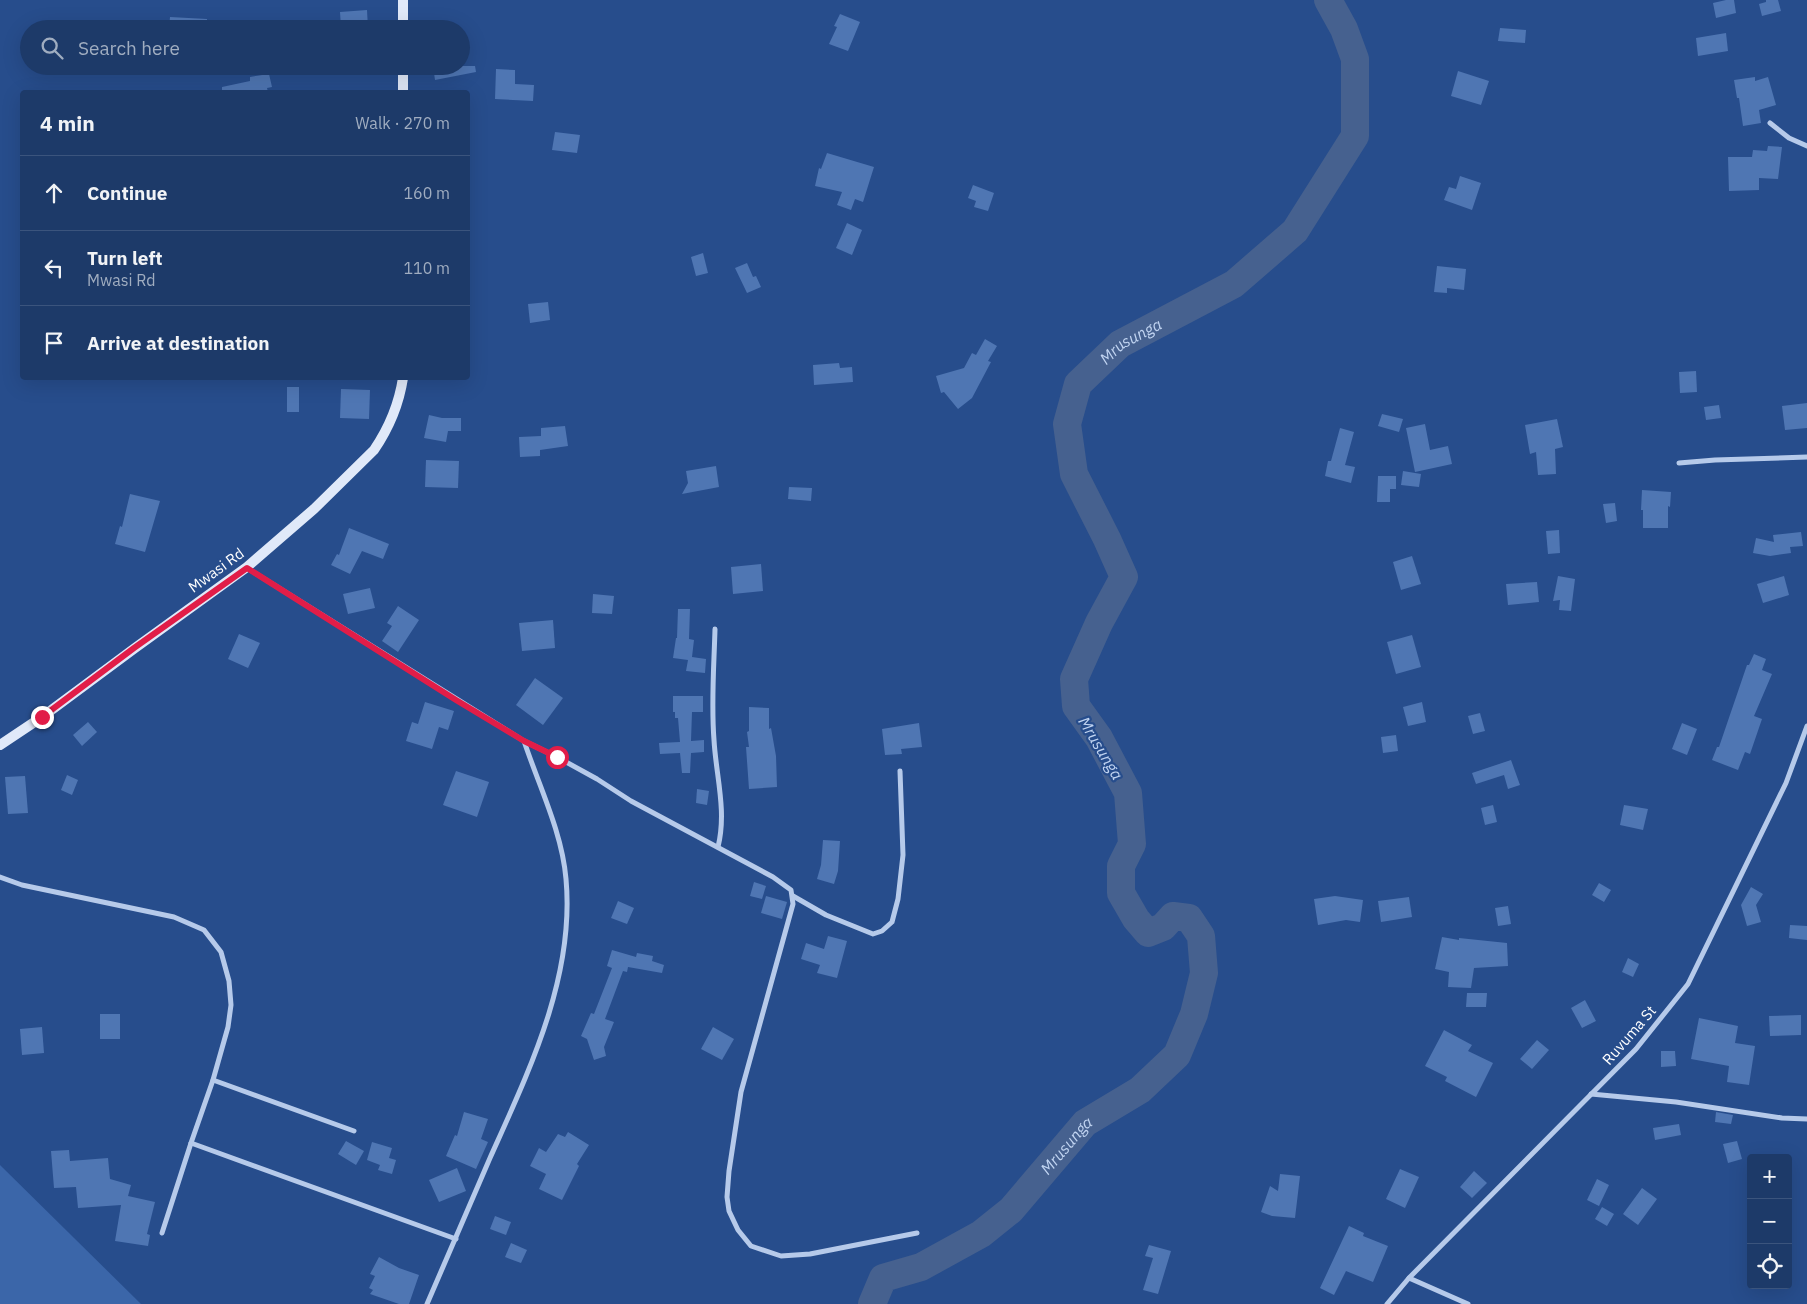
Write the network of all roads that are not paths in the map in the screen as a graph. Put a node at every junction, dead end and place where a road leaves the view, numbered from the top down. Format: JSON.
{"nodes":[{"id":1,"x":403,"y":0,"type":"edge"},
{"id":2,"x":403,"y":20,"type":"edge"},
{"id":3,"x":403,"y":75,"type":"edge"},
{"id":4,"x":403,"y":90,"type":"edge"},
{"id":5,"x":1770,"y":123,"type":"dead end"},
{"id":6,"x":1807,"y":146,"type":"edge"},
{"id":7,"x":402,"y":380,"type":"edge"},
{"id":8,"x":1807,"y":457,"type":"edge"},
{"id":9,"x":1679,"y":463,"type":"dead end"},
{"id":10,"x":247,"y":568,"type":"junction"},
{"id":11,"x":716,"y":628,"type":"dead end"},
{"id":12,"x":1807,"y":727,"type":"edge"},
{"id":13,"x":524,"y":741,"type":"junction"},
{"id":14,"x":0,"y":745,"type":"edge"},
{"id":15,"x":900,"y":771,"type":"dead end"},
{"id":16,"x":718,"y":847,"type":"junction"},
{"id":17,"x":0,"y":877,"type":"edge"},
{"id":18,"x":793,"y":896,"type":"junction"},
{"id":19,"x":214,"y":1080,"type":"junction"},
{"id":20,"x":1591,"y":1094,"type":"junction"},
{"id":21,"x":1807,"y":1119,"type":"edge"},
{"id":22,"x":354,"y":1131,"type":"dead end"},
{"id":23,"x":191,"y":1143,"type":"junction"},
{"id":24,"x":917,"y":1232,"type":"dead end"},
{"id":25,"x":162,"y":1233,"type":"dead end"},
{"id":26,"x":456,"y":1239,"type":"junction"},
{"id":27,"x":1409,"y":1278,"type":"junction"},
{"id":28,"x":427,"y":1304,"type":"edge"},
{"id":29,"x":1387,"y":1304,"type":"edge"},
{"id":30,"x":1468,"y":1304,"type":"edge"}],
"edges":[{"from":1,"to":2,"type":"street"},
{"from":3,"to":4,"type":"street"},
{"from":5,"to":6,"type":"street"},
{"from":7,"to":10,"type":"street","name":"Mwasi Rd"},
{"from":8,"to":9,"type":"street"},
{"from":10,"to":13,"type":"street"},
{"from":10,"to":14,"type":"street","name":"Mwasi Rd"},
{"from":11,"to":16,"type":"street"},
{"from":12,"to":20,"type":"street","name":"Ruvuma St"},
{"from":13,"to":16,"type":"street"},
{"from":13,"to":26,"type":"street"},
{"from":15,"to":18,"type":"street"},
{"from":16,"to":18,"type":"street"},
{"from":17,"to":19,"type":"street"},
{"from":18,"to":24,"type":"street"},
{"from":19,"to":22,"type":"street"},
{"from":19,"to":23,"type":"street"},
{"from":20,"to":21,"type":"street"},
{"from":20,"to":27,"type":"street","name":"Ruvuma St"},
{"from":23,"to":25,"type":"street"},
{"from":23,"to":26,"type":"street"},
{"from":26,"to":28,"type":"street"},
{"from":27,"to":29,"type":"street","name":"Ruvuma St"},
{"from":27,"to":30,"type":"street"}]}
